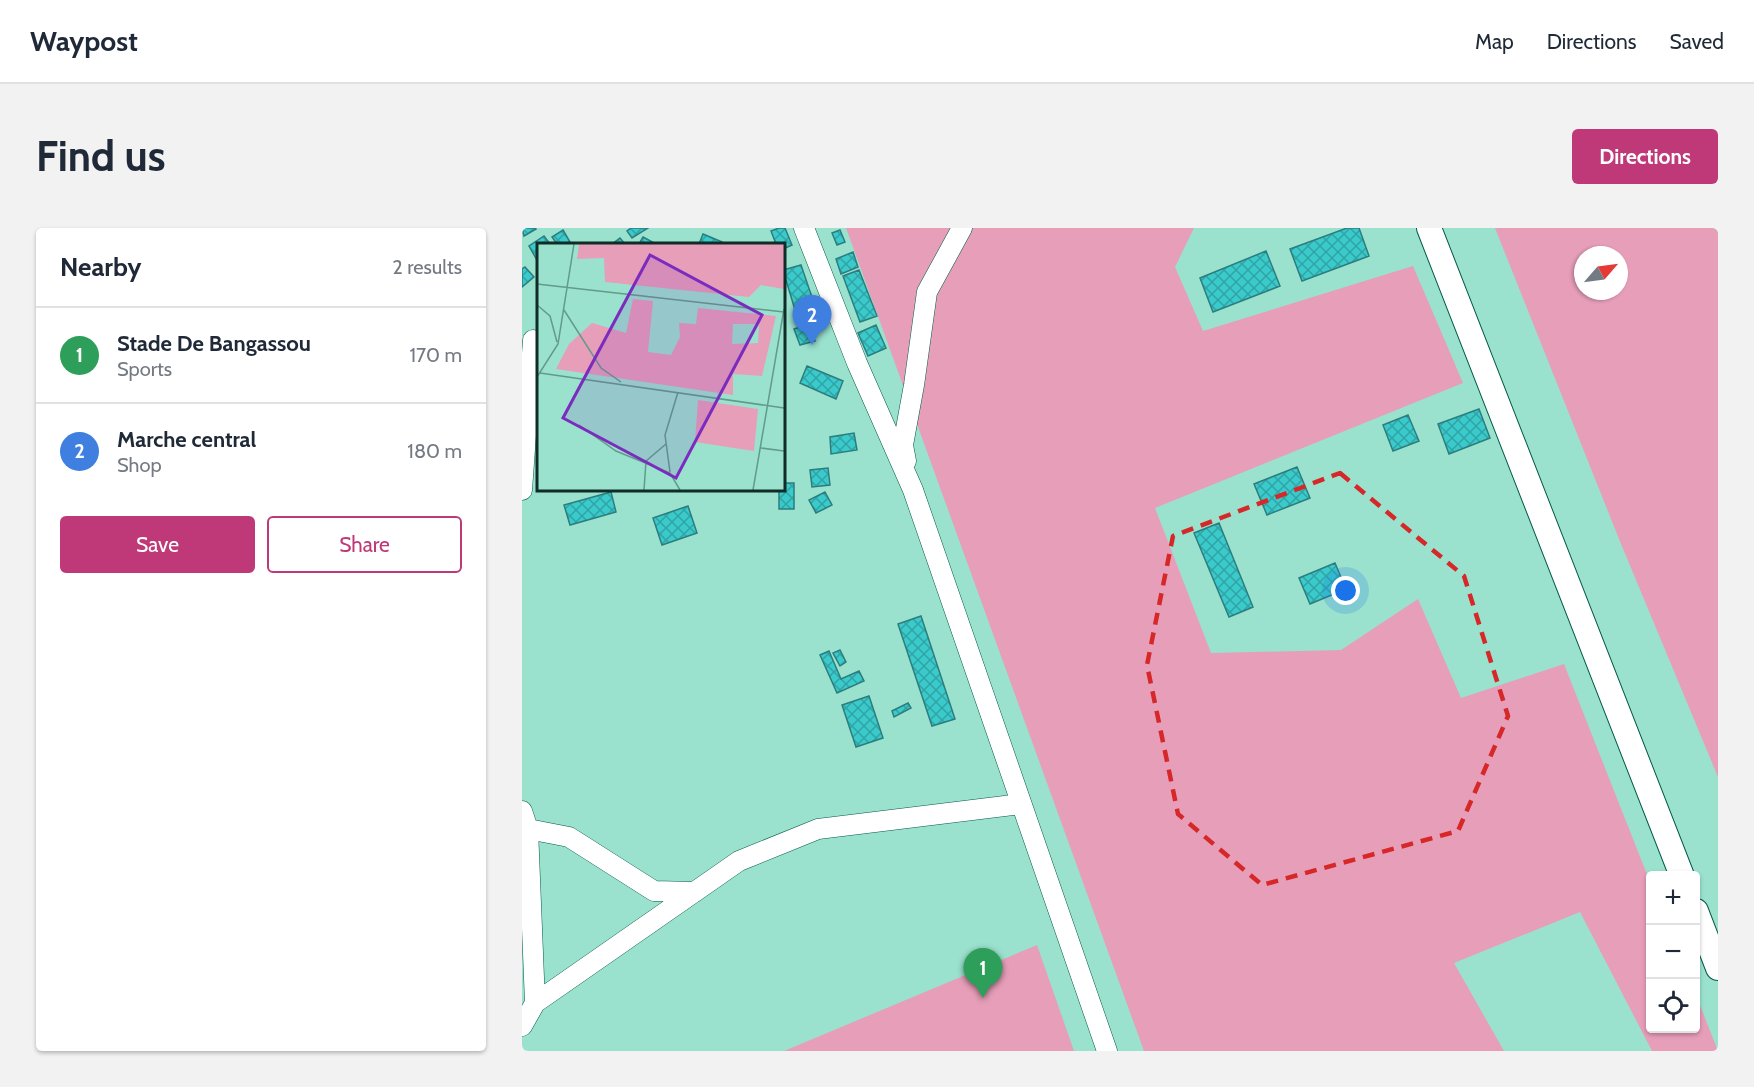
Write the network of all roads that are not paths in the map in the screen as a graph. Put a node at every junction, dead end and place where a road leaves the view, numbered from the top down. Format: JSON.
{"nodes":[{"id":1,"x":804,"y":228,"type":"edge"},
{"id":2,"x":962,"y":228,"type":"edge"},
{"id":3,"x":1429,"y":228,"type":"edge"},
{"id":4,"x":533,"y":340,"type":"dead end"},
{"id":5,"x":522,"y":490,"type":"edge"},
{"id":6,"x":913,"y":490,"type":"junction"},
{"id":7,"x":1021,"y":804,"type":"junction"},
{"id":8,"x":524,"y":824,"type":"edge"},
{"id":9,"x":1680,"y":871,"type":"edge"},
{"id":10,"x":694,"y":892,"type":"junction"},
{"id":11,"x":1700,"y":923,"type":"edge"},
{"id":12,"x":1718,"y":968,"type":"edge"},
{"id":13,"x":535,"y":1003,"type":"junction"},
{"id":14,"x":522,"y":1026,"type":"edge"},
{"id":15,"x":1107,"y":1051,"type":"edge"}],
"edges":[{"from":1,"to":6,"type":"street"},
{"from":2,"to":6,"type":"street"},
{"from":3,"to":9,"type":"street"},
{"from":4,"to":5,"type":"street"},
{"from":6,"to":7,"type":"street"},
{"from":7,"to":10,"type":"street"},
{"from":7,"to":15,"type":"street"},
{"from":8,"to":10,"type":"street"},
{"from":8,"to":13,"type":"street"},
{"from":10,"to":13,"type":"street"},
{"from":11,"to":12,"type":"street"},
{"from":13,"to":14,"type":"street"}]}
